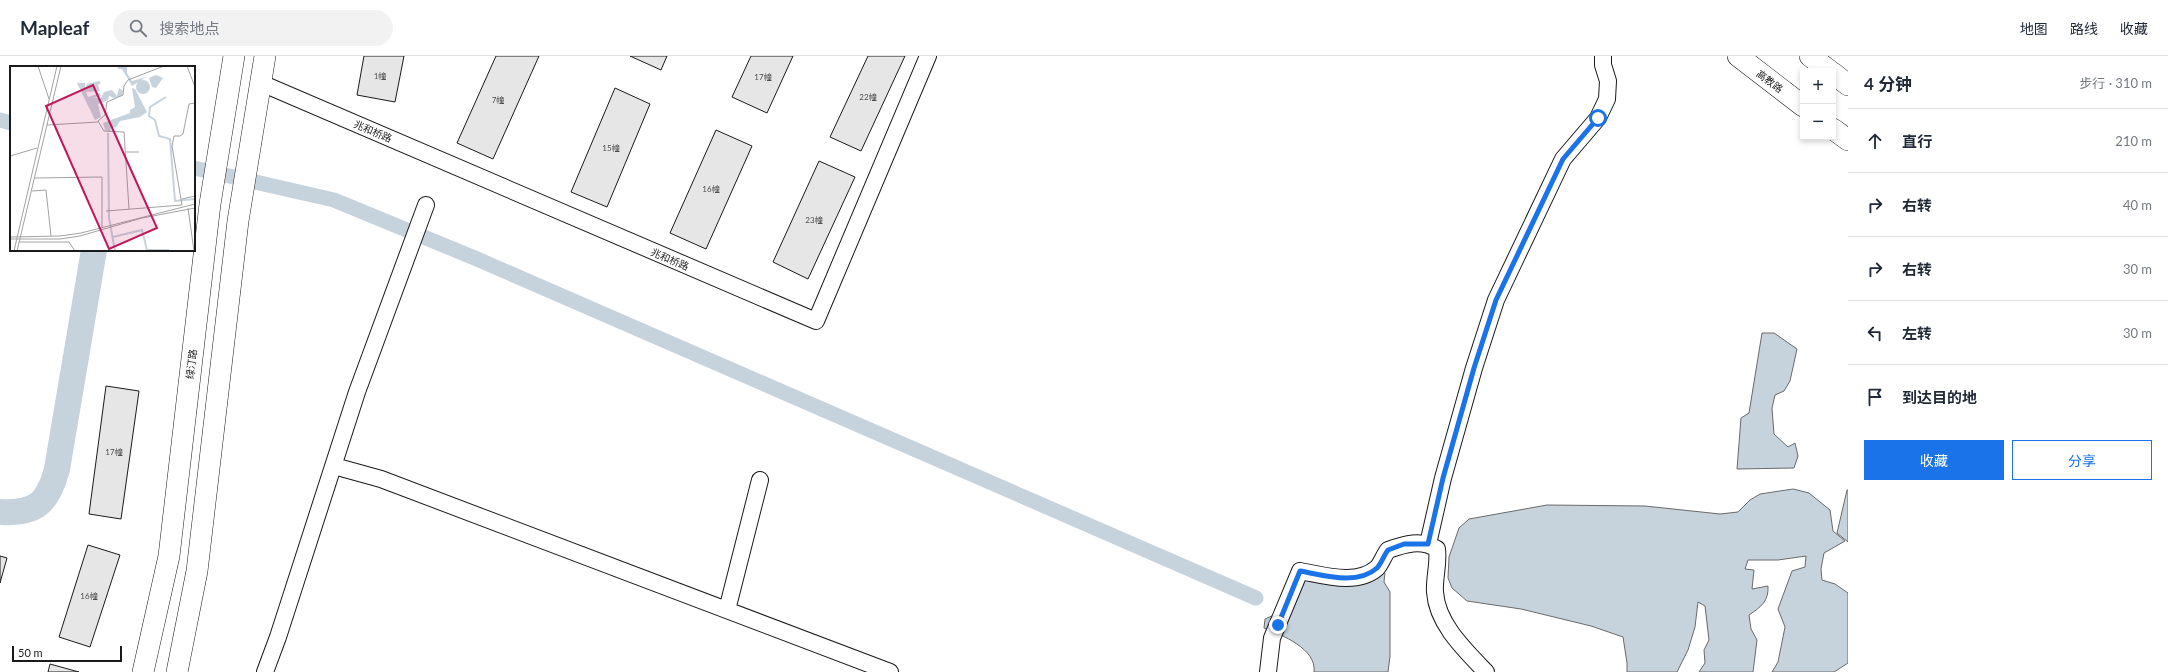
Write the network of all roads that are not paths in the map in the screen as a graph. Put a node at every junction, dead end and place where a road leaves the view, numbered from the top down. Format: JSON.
{"nodes":[{"id":1,"x":234,"y":56,"type":"edge"},
{"id":2,"x":265,"y":56,"type":"edge"},
{"id":3,"x":928,"y":56,"type":"edge"},
{"id":4,"x":1603,"y":56,"type":"edge"},
{"id":5,"x":1738,"y":56,"type":"edge"},
{"id":6,"x":1810,"y":56,"type":"edge"},
{"id":7,"x":1826,"y":68,"type":"edge"},
{"id":8,"x":1836,"y":75,"type":"edge"},
{"id":9,"x":261,"y":83,"type":"junction"},
{"id":10,"x":1848,"y":85,"type":"edge"},
{"id":11,"x":1800,"y":104,"type":"edge"},
{"id":12,"x":1836,"y":131,"type":"edge"},
{"id":13,"x":1848,"y":140,"type":"edge"},
{"id":14,"x":426,"y":205,"type":"dead end"},
{"id":15,"x":334,"y":466,"type":"junction"},
{"id":16,"x":760,"y":480,"type":"dead end"},
{"id":17,"x":1428,"y":544,"type":"junction"},
{"id":18,"x":727,"y":610,"type":"junction"},
{"id":19,"x":143,"y":672,"type":"edge"},
{"id":20,"x":177,"y":672,"type":"edge"},
{"id":21,"x":264,"y":672,"type":"edge"},
{"id":22,"x":890,"y":672,"type":"edge"},
{"id":23,"x":1268,"y":672,"type":"edge"},
{"id":24,"x":1486,"y":672,"type":"edge"}],
"edges":[{"from":1,"to":19,"type":"main road","name":"绿汀路"},
{"from":2,"to":9,"type":"main road"},
{"from":3,"to":9,"type":"street","name":"兆和桥路"},
{"from":4,"to":17,"type":"street"},
{"from":5,"to":11,"type":"main road","name":"高教路"},
{"from":6,"to":7,"type":"main road"},
{"from":8,"to":10,"type":"main road"},
{"from":9,"to":20,"type":"main road"},
{"from":12,"to":13,"type":"main road"},
{"from":14,"to":15,"type":"street"},
{"from":15,"to":18,"type":"street"},
{"from":15,"to":21,"type":"street"},
{"from":16,"to":18,"type":"street"},
{"from":17,"to":23,"type":"street"},
{"from":17,"to":24,"type":"street"},
{"from":18,"to":22,"type":"street"}]}
